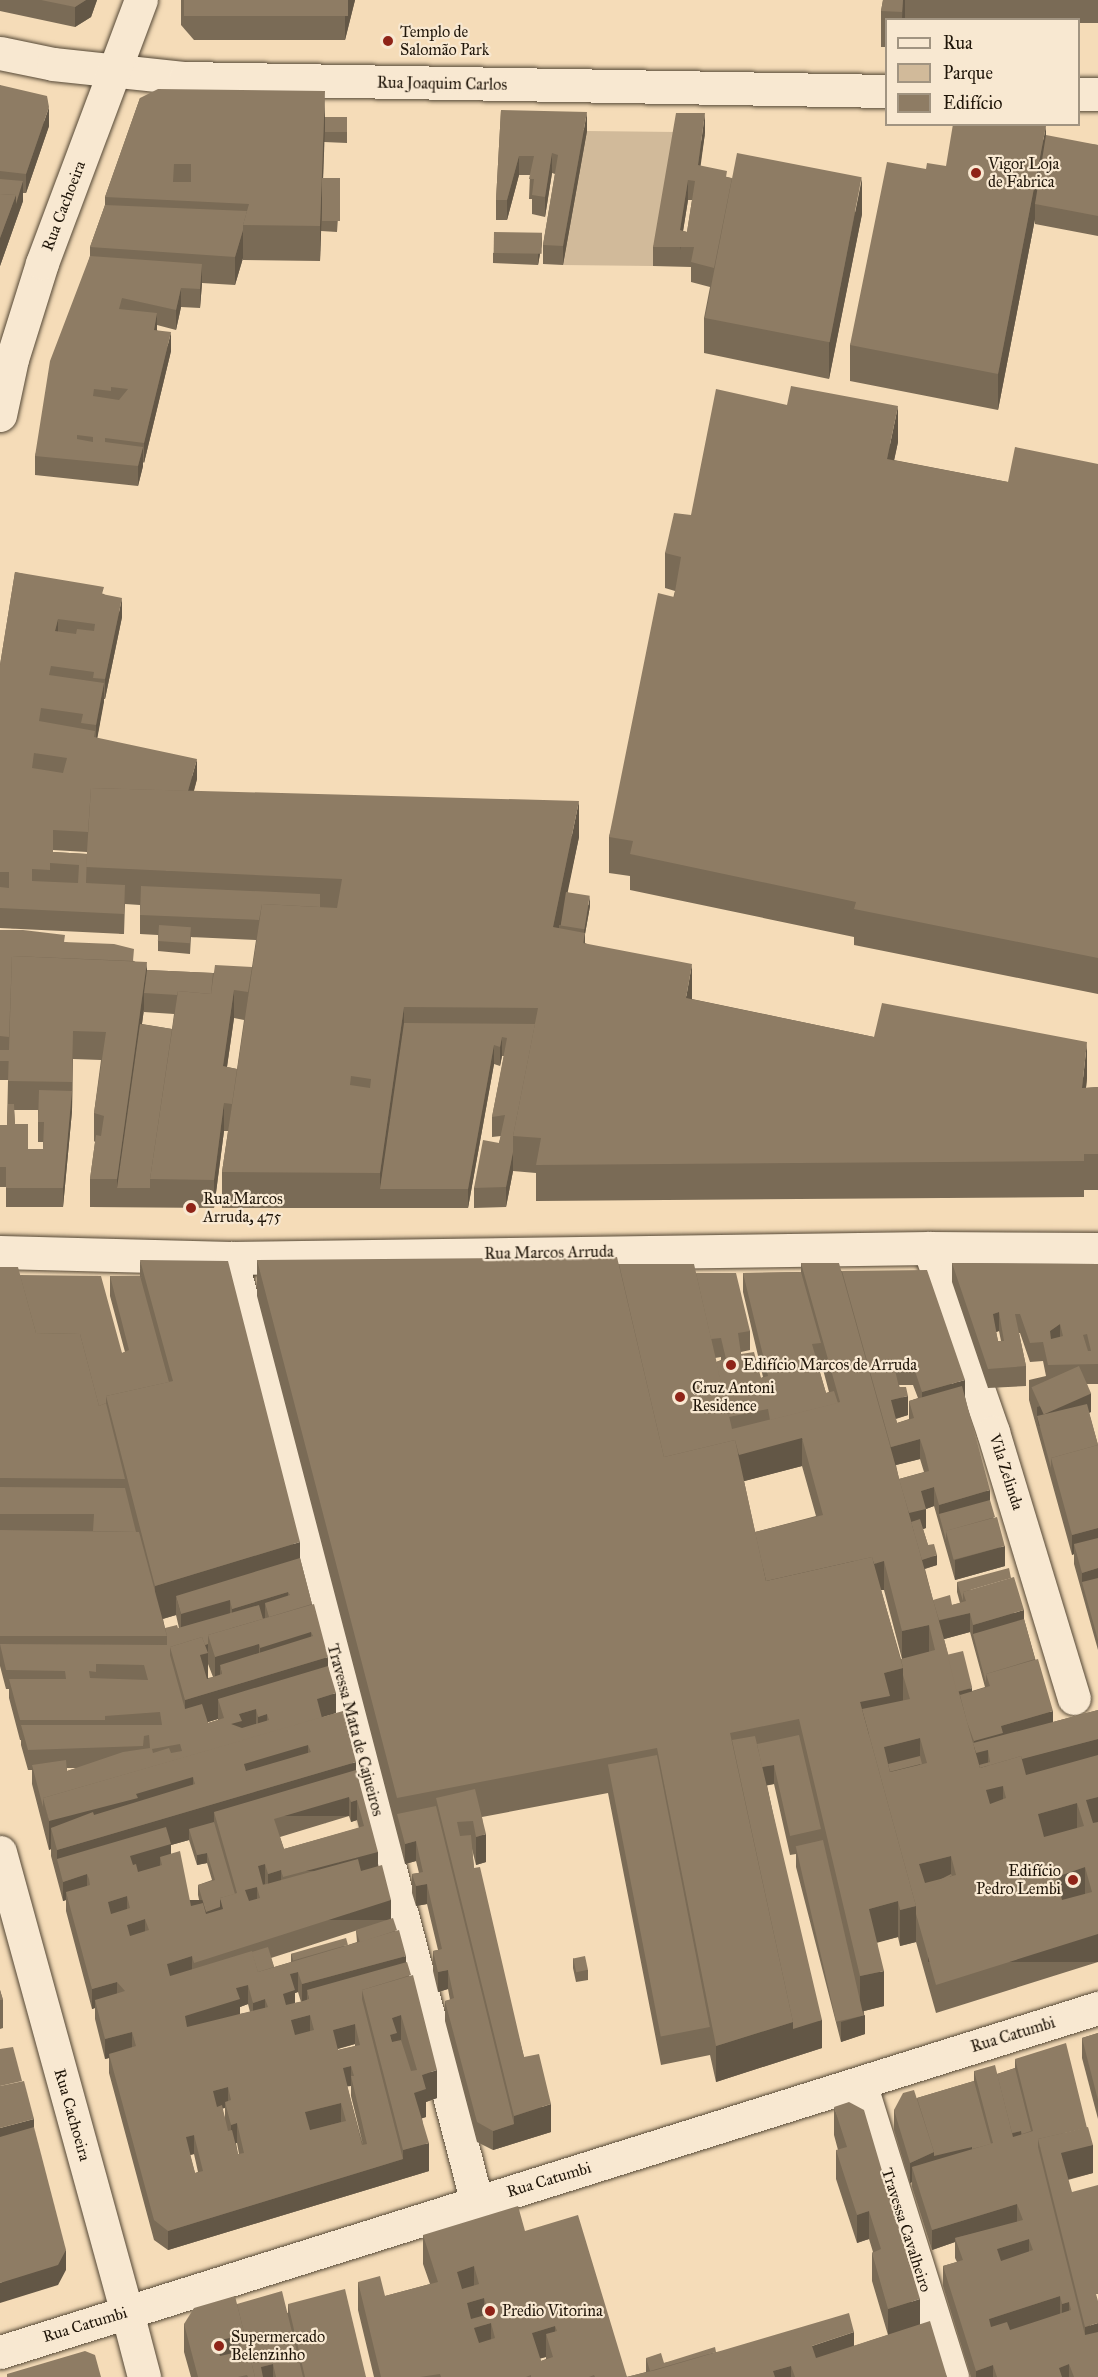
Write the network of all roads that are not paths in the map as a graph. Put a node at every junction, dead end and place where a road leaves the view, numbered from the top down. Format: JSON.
{"nodes":[{"id":1,"x":141,"y":0,"type":"edge"},
{"id":2,"x":0,"y":53,"type":"edge"},
{"id":3,"x":114,"y":72,"type":"junction"},
{"id":4,"x":885,"y":91,"type":"edge"},
{"id":5,"x":1080,"y":94,"type":"edge"},
{"id":6,"x":1098,"y":94,"type":"edge"},
{"id":7,"x":0,"y":415,"type":"edge"},
{"id":8,"x":929,"y":1248,"type":"junction"},
{"id":9,"x":1098,"y":1249,"type":"edge"},
{"id":10,"x":0,"y":1252,"type":"edge"},
{"id":11,"x":231,"y":1258,"type":"junction"},
{"id":12,"x":1074,"y":1698,"type":"dead end"},
{"id":13,"x":0,"y":1852,"type":"edge"},
{"id":14,"x":1098,"y":2008,"type":"edge"},
{"id":15,"x":860,"y":2083,"type":"junction"},
{"id":16,"x":477,"y":2203,"type":"junction"},
{"id":17,"x":127,"y":2312,"type":"junction"},
{"id":18,"x":0,"y":2352,"type":"edge"},
{"id":19,"x":144,"y":2377,"type":"edge"},
{"id":20,"x":952,"y":2377,"type":"edge"}],
"edges":[{"from":1,"to":3,"type":"street","name":"Rua Cachoeira"},
{"from":2,"to":3,"type":"street","name":"Rua Joaquim Carlos"},
{"from":3,"to":4,"type":"street","name":"Rua Joaquim Carlos"},
{"from":3,"to":7,"type":"street","name":"Rua Cachoeira"},
{"from":5,"to":6,"type":"street"},
{"from":8,"to":9,"type":"street","name":"Rua Marcos Arruda"},
{"from":8,"to":11,"type":"street","name":"Rua Marcos Arruda"},
{"from":8,"to":12,"type":"street","name":"Vila Zelinda"},
{"from":10,"to":11,"type":"street","name":"Rua Marcos Arruda"},
{"from":11,"to":16,"type":"street","name":"Travessa Mata de Cajueiros"},
{"from":13,"to":17,"type":"street","name":"Rua Cachoeira"},
{"from":14,"to":15,"type":"street","name":"Rua Catumbi"},
{"from":15,"to":16,"type":"street","name":"Rua Catumbi"},
{"from":15,"to":20,"type":"street","name":"Travessa Cavalheiro"},
{"from":16,"to":17,"type":"street","name":"Rua Catumbi"},
{"from":17,"to":18,"type":"street","name":"Rua Catumbi"},
{"from":17,"to":19,"type":"street","name":"Rua Cachoeira"}]}
